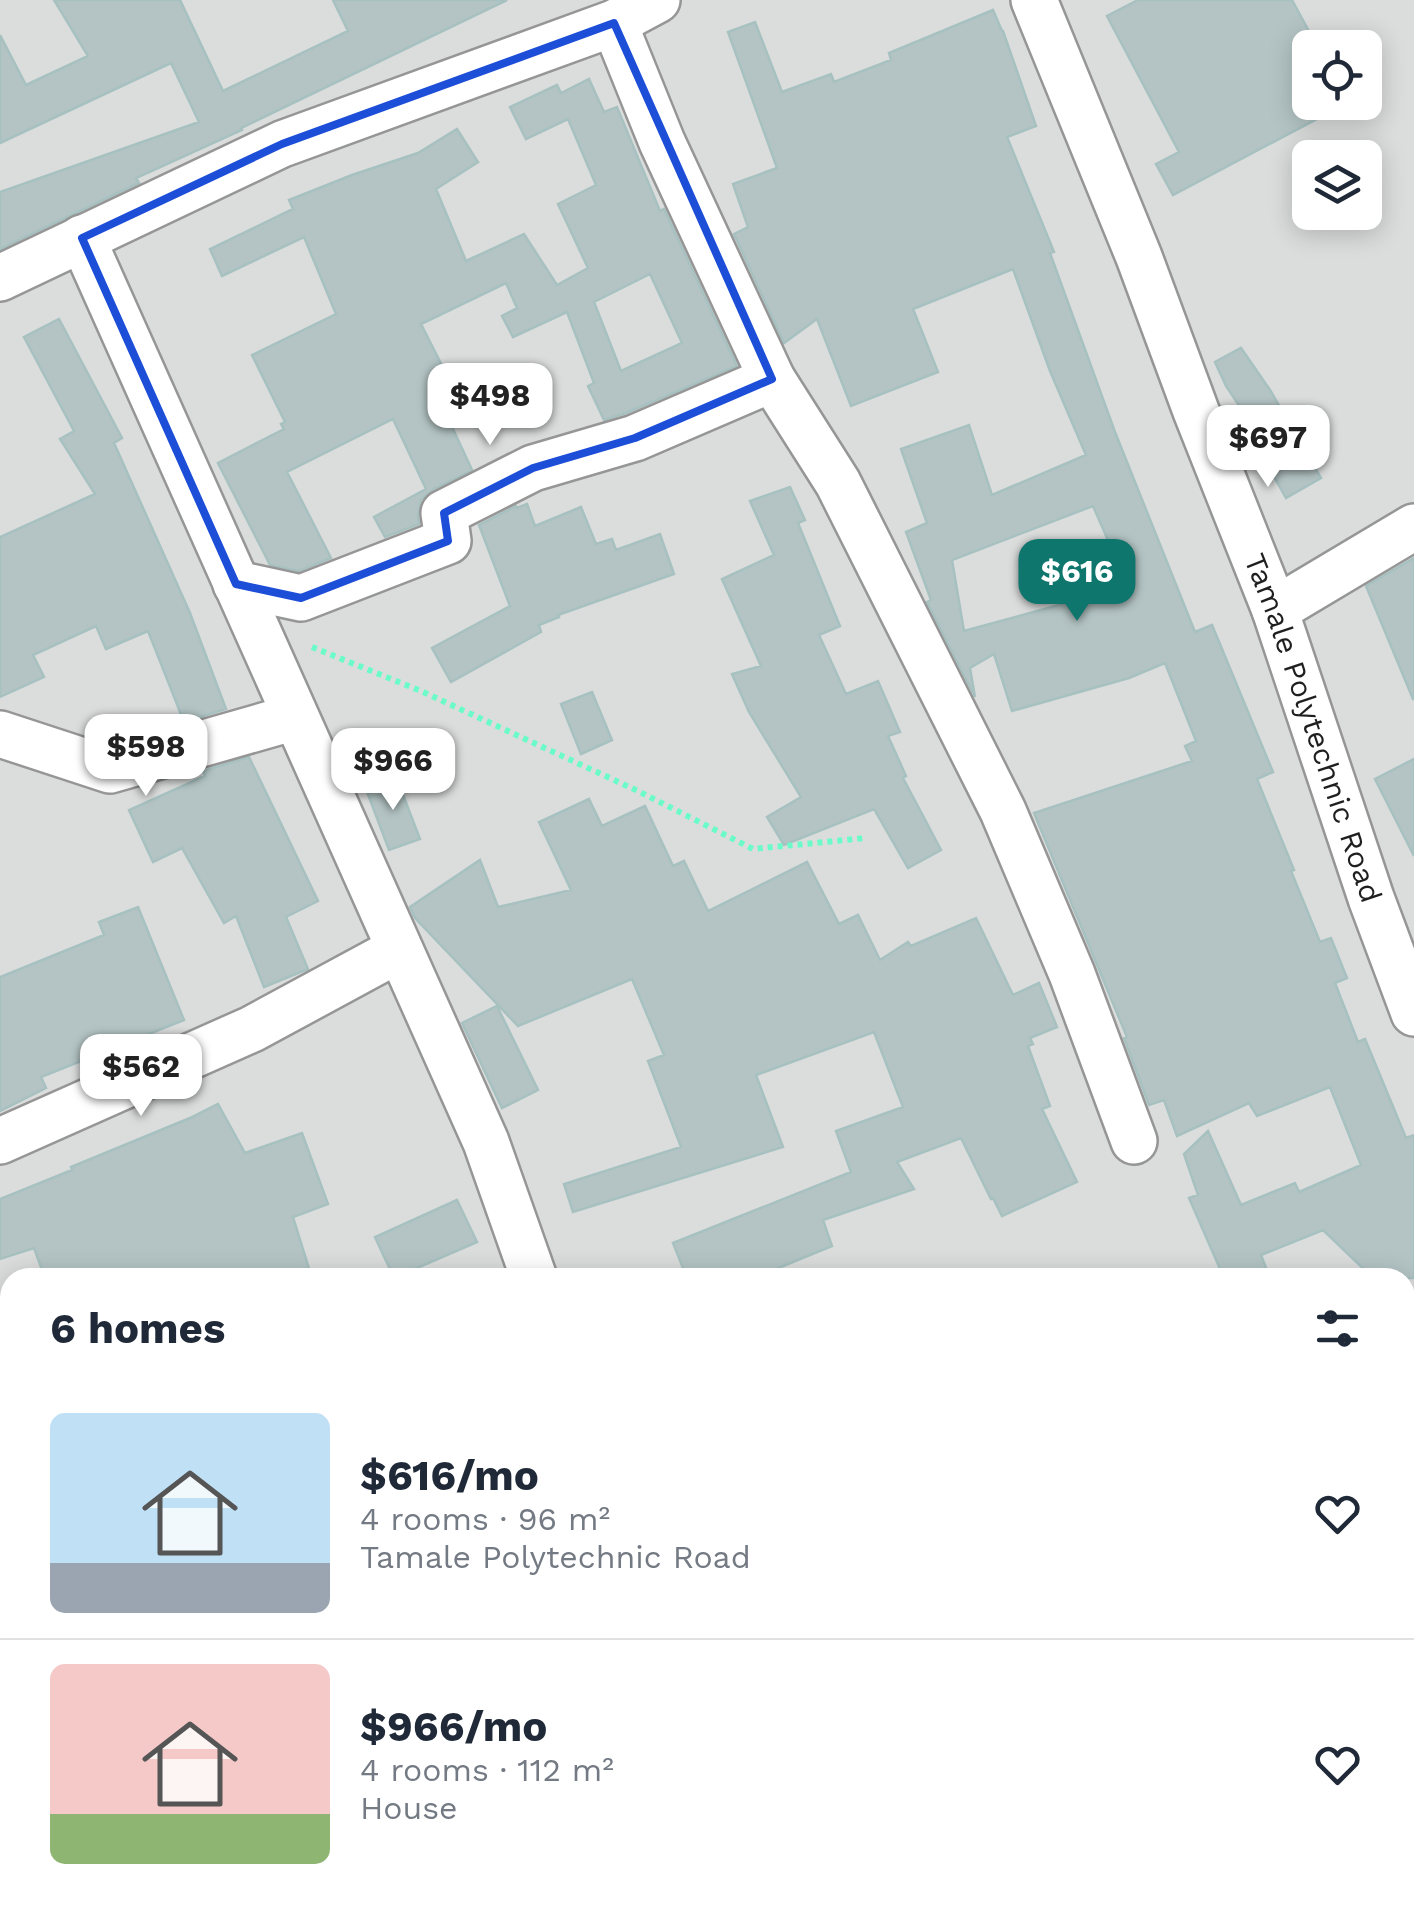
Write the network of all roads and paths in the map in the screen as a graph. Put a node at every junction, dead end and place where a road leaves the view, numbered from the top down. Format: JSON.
{"nodes":[{"id":1,"x":657,"y":0,"type":"edge"},
{"id":2,"x":1034,"y":0,"type":"edge"},
{"id":3,"x":614,"y":23,"type":"junction"},
{"id":4,"x":82,"y":238,"type":"junction"},
{"id":5,"x":0,"y":278,"type":"edge"},
{"id":6,"x":772,"y":379,"type":"junction"},
{"id":7,"x":1414,"y":527,"type":"edge"},
{"id":8,"x":244,"y":604,"type":"junction"},
{"id":9,"x":1275,"y":610,"type":"junction"},
{"id":10,"x":295,"y":717,"type":"junction"},
{"id":11,"x":0,"y":734,"type":"edge"},
{"id":12,"x":866,"y":838,"type":"dead end"},
{"id":13,"x":1392,"y":899,"type":"edge"},
{"id":14,"x":398,"y":950,"type":"junction"},
{"id":15,"x":1414,"y":1013,"type":"edge"},
{"id":16,"x":2,"y":1138,"type":"edge"},
{"id":17,"x":1134,"y":1141,"type":"dead end"},
{"id":18,"x":530,"y":1268,"type":"edge"}],
"edges":[{"from":1,"to":3,"type":"street"},
{"from":2,"to":9,"type":"street","name":"Tamale Polytechnic Road"},
{"from":3,"to":4,"type":"street"},
{"from":3,"to":6,"type":"street"},
{"from":4,"to":5,"type":"street"},
{"from":4,"to":8,"type":"street"},
{"from":6,"to":8,"type":"street"},
{"from":6,"to":17,"type":"street"},
{"from":7,"to":9,"type":"street"},
{"from":8,"to":10,"type":"street"},
{"from":8,"to":12,"type":"path"},
{"from":9,"to":13,"type":"street","name":"Tamale Polytechnic Road"},
{"from":10,"to":11,"type":"street"},
{"from":10,"to":14,"type":"street"},
{"from":13,"to":15,"type":"street","name":"Tamale Polytechnic Road"},
{"from":14,"to":16,"type":"street"},
{"from":14,"to":18,"type":"street"}]}
